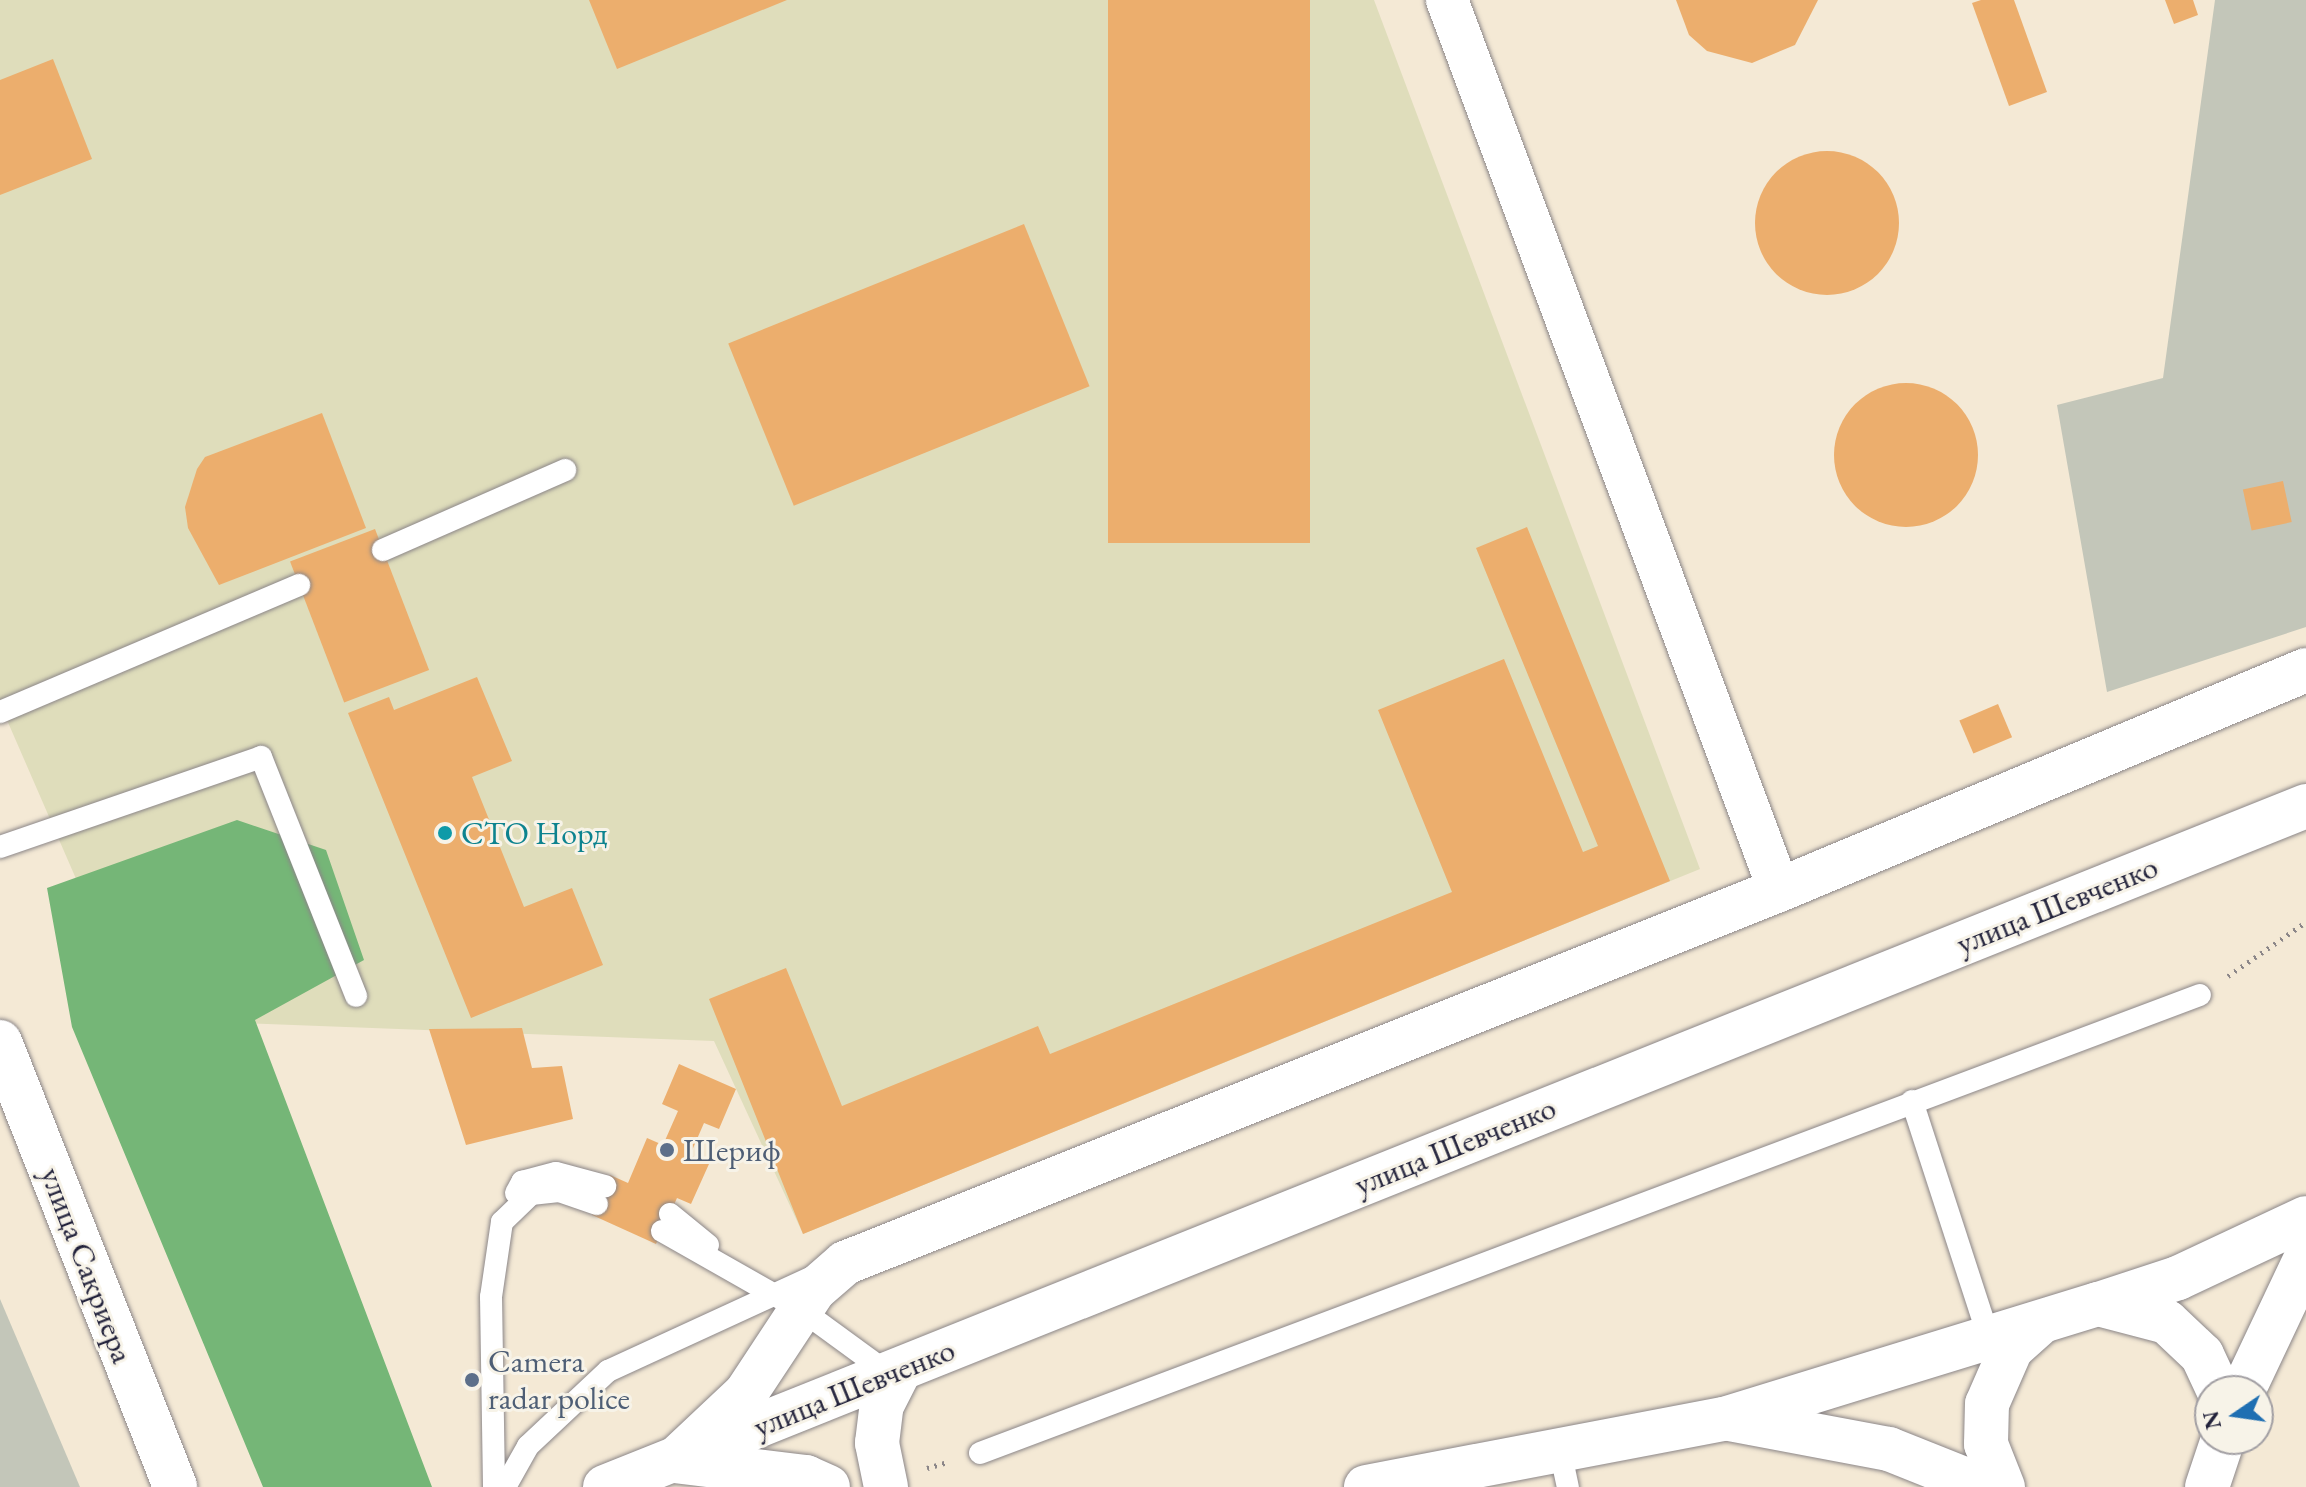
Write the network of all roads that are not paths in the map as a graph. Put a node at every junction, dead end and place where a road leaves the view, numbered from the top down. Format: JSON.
{"nodes":[{"id":1,"x":1447,"y":0,"type":"edge"},
{"id":2,"x":565,"y":470,"type":"dead end"},
{"id":3,"x":383,"y":550,"type":"dead end"},
{"id":4,"x":299,"y":585,"type":"dead end"},
{"id":5,"x":2306,"y":670,"type":"edge"},
{"id":6,"x":0,"y":712,"type":"edge"},
{"id":7,"x":2306,"y":806,"type":"edge"},
{"id":8,"x":0,"y":847,"type":"edge"},
{"id":9,"x":1779,"y":890,"type":"junction"},
{"id":10,"x":2200,"y":995,"type":"road end"},
{"id":11,"x":356,"y":996,"type":"dead end"},
{"id":12,"x":0,"y":1042,"type":"edge"},
{"id":13,"x":1912,"y":1101,"type":"junction"},
{"id":14,"x":601,"y":1195,"type":"dead end"},
{"id":15,"x":2306,"y":1218,"type":"edge"},
{"id":16,"x":666,"y":1223,"type":"dead end"},
{"id":17,"x":2306,"y":1258,"type":"edge"},
{"id":18,"x":777,"y":1297,"type":"junction"},
{"id":19,"x":2098,"y":1304,"type":"junction"},
{"id":20,"x":2041,"y":1323,"type":"junction"},
{"id":21,"x":1989,"y":1338,"type":"junction"},
{"id":22,"x":894,"y":1372,"type":"junction"},
{"id":23,"x":2211,"y":1375,"type":"edge"},
{"id":24,"x":2251,"y":1375,"type":"edge"},
{"id":25,"x":1724,"y":1419,"type":"junction"},
{"id":26,"x":980,"y":1453,"type":"dead end"},
{"id":27,"x":2219,"y":1455,"type":"edge"},
{"id":28,"x":674,"y":1461,"type":"junction"},
{"id":29,"x":1564,"y":1469,"type":"edge"},
{"id":30,"x":175,"y":1487,"type":"edge"},
{"id":31,"x":494,"y":1487,"type":"edge"},
{"id":32,"x":505,"y":1487,"type":"edge"},
{"id":33,"x":605,"y":1487,"type":"edge"},
{"id":34,"x":828,"y":1487,"type":"edge"},
{"id":35,"x":886,"y":1487,"type":"edge"},
{"id":36,"x":1366,"y":1487,"type":"edge"},
{"id":37,"x":1984,"y":1487,"type":"edge"},
{"id":38,"x":2003,"y":1487,"type":"edge"},
{"id":39,"x":2207,"y":1487,"type":"edge"}],
"edges":[{"from":1,"to":9,"type":"street"},
{"from":2,"to":3,"type":"lane"},
{"from":4,"to":6,"type":"lane"},
{"from":5,"to":9,"type":"main road"},
{"from":7,"to":22,"type":"main road","name":"улица Шевченко"},
{"from":8,"to":11,"type":"lane"},
{"from":9,"to":18,"type":"main road"},
{"from":10,"to":13,"type":"lane"},
{"from":12,"to":30,"type":"main road","name":"улица Сакриера"},
{"from":13,"to":21,"type":"lane"},
{"from":13,"to":26,"type":"lane"},
{"from":14,"to":31,"type":"lane"},
{"from":15,"to":19,"type":"main road"},
{"from":16,"to":18,"type":"lane"},
{"from":17,"to":24,"type":"main road"},
{"from":18,"to":22,"type":"lane"},
{"from":18,"to":28,"type":"main road"},
{"from":18,"to":32,"type":"lane"},
{"from":19,"to":20,"type":"main road"},
{"from":19,"to":23,"type":"main road"},
{"from":20,"to":21,"type":"main road"},
{"from":20,"to":38,"type":"main road"},
{"from":21,"to":25,"type":"main road"},
{"from":22,"to":28,"type":"main road","name":"улица Шевченко"},
{"from":22,"to":35,"type":"main road"},
{"from":25,"to":29,"type":"main road"},
{"from":25,"to":37,"type":"main road"},
{"from":27,"to":39,"type":"main road"},
{"from":28,"to":33,"type":"main road","name":"улица Шевченко"},
{"from":28,"to":34,"type":"main road"},
{"from":29,"to":36,"type":"main road"}]}
